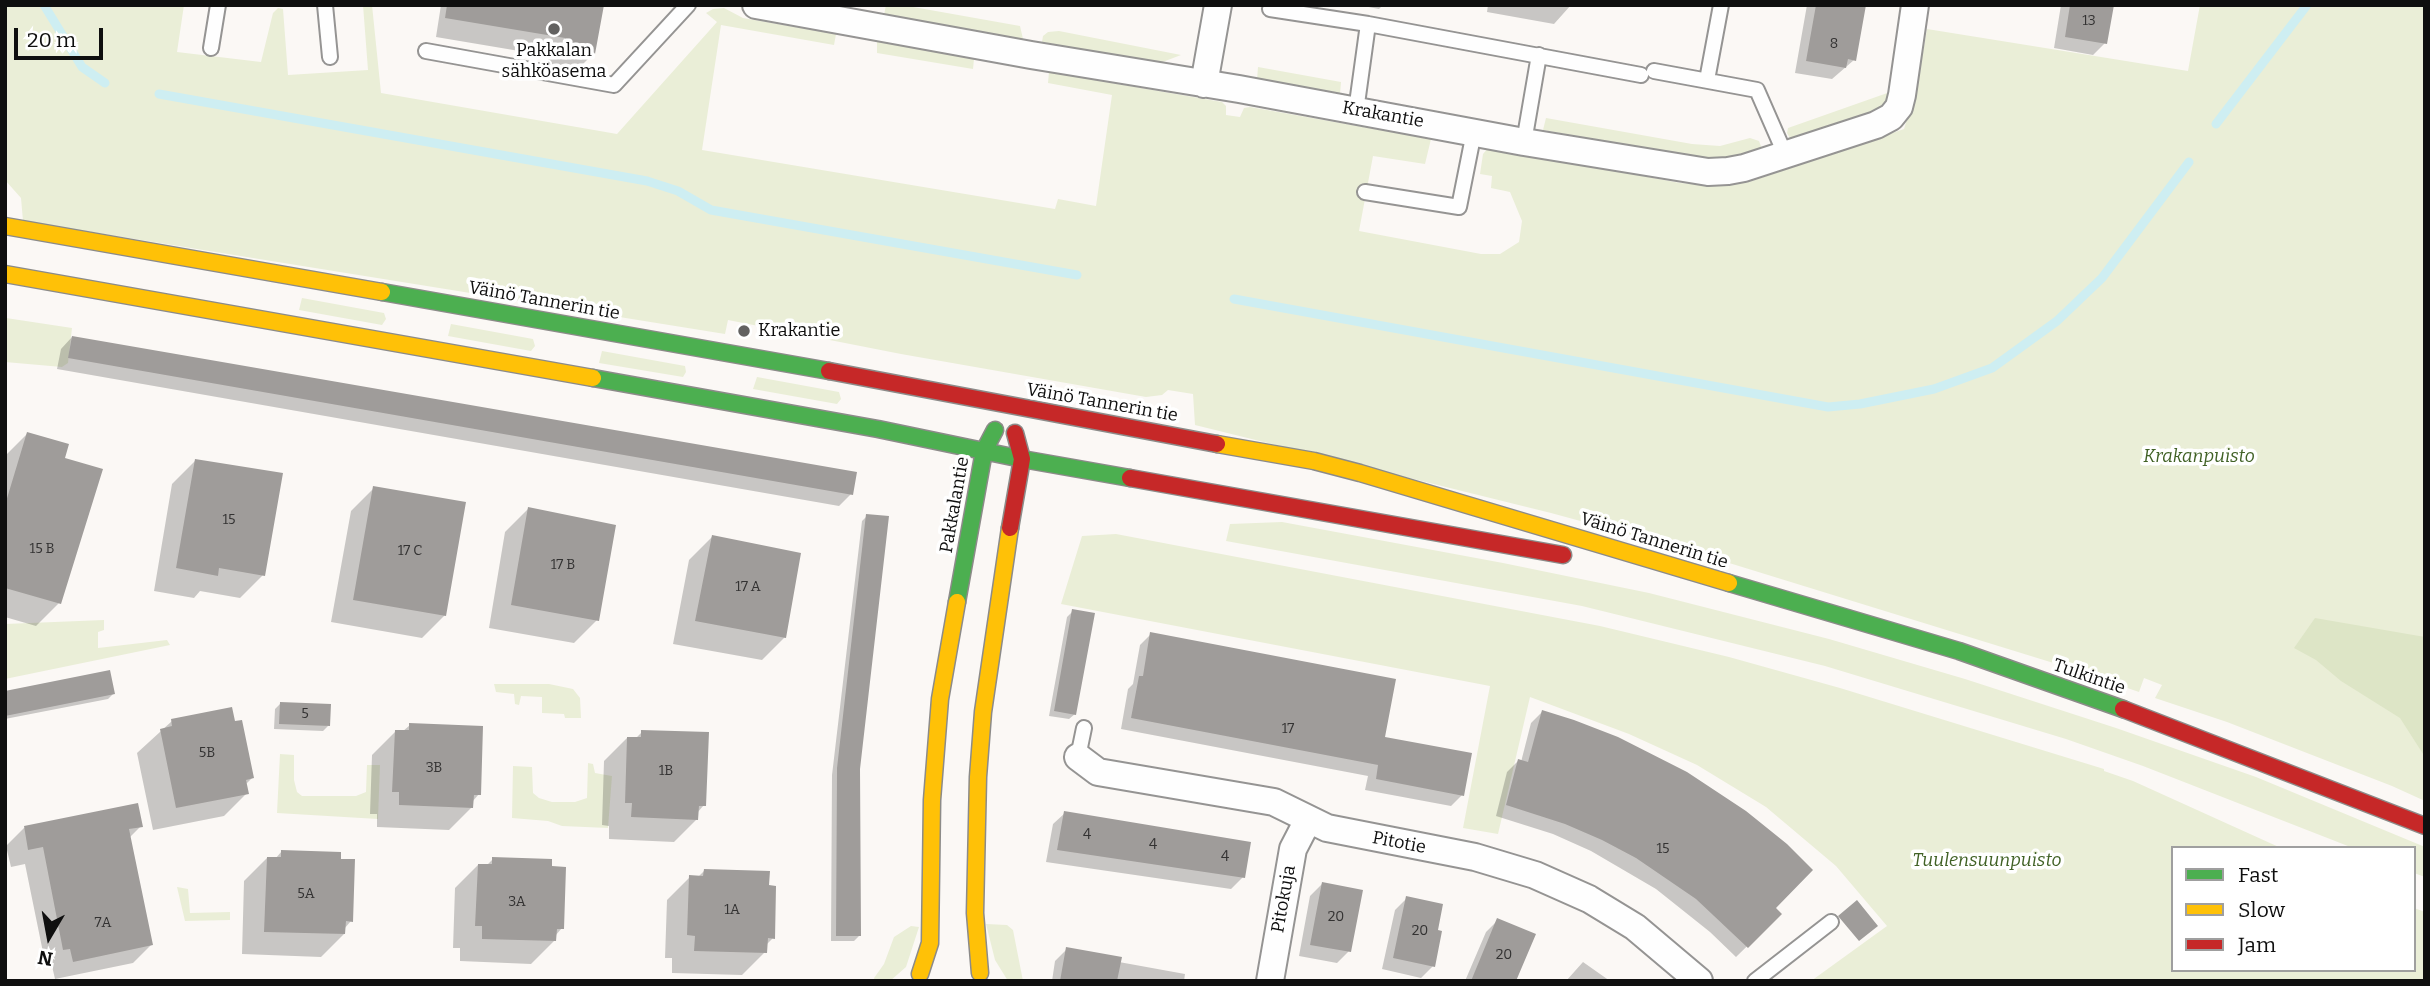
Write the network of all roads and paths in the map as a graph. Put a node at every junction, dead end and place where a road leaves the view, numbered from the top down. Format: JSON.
{"nodes":[{"id":1,"x":218,"y":5,"type":"edge"},
{"id":2,"x":325,"y":5,"type":"edge"},
{"id":3,"x":688,"y":5,"type":"edge"},
{"id":4,"x":755,"y":5,"type":"edge"},
{"id":5,"x":1218,"y":5,"type":"edge"},
{"id":6,"x":1721,"y":5,"type":"edge"},
{"id":7,"x":1915,"y":5,"type":"edge"},
{"id":8,"x":1270,"y":9,"type":"dead end"},
{"id":9,"x":1368,"y":24,"type":"junction"},
{"id":10,"x":211,"y":48,"type":"dead end"},
{"id":11,"x":426,"y":51,"type":"dead end"},
{"id":12,"x":1539,"y":55,"type":"junction"},
{"id":13,"x":330,"y":57,"type":"dead end"},
{"id":14,"x":1707,"y":80,"type":"junction"},
{"id":15,"x":1204,"y":84,"type":"junction"},
{"id":16,"x":1356,"y":111,"type":"junction"},
{"id":17,"x":1474,"y":132,"type":"junction"},
{"id":18,"x":1524,"y":142,"type":"junction"},
{"id":19,"x":1785,"y":154,"type":"junction"},
{"id":20,"x":1365,"y":192,"type":"dead end"},
{"id":21,"x":5,"y":226,"type":"edge"},
{"id":22,"x":5,"y":274,"type":"edge"},
{"id":23,"x":1007,"y":406,"type":"junction"},
{"id":24,"x":984,"y":451,"type":"junction"},
{"id":25,"x":1022,"y":459,"type":"junction"},
{"id":26,"x":1574,"y":557,"type":"dead end"},
{"id":27,"x":1601,"y":562,"type":"dead end"},
{"id":28,"x":1734,"y":585,"type":"junction"},
{"id":29,"x":1084,"y":728,"type":"dead end"},
{"id":30,"x":1078,"y":757,"type":"joint"},
{"id":31,"x":1308,"y":820,"type":"junction"},
{"id":32,"x":2425,"y":826,"type":"edge"},
{"id":33,"x":1830,"y":922,"type":"dead end"},
{"id":34,"x":961,"y":967,"type":"dead end"},
{"id":35,"x":939,"y":968,"type":"dead end"},
{"id":36,"x":916,"y":977,"type":"edge"},
{"id":37,"x":984,"y":977,"type":"edge"},
{"id":38,"x":1270,"y":981,"type":"edge"},
{"id":39,"x":1699,"y":981,"type":"edge"},
{"id":40,"x":1755,"y":981,"type":"edge"}],
"edges":[{"from":1,"to":10,"type":"lane"},
{"from":2,"to":13,"type":"lane"},
{"from":3,"to":11,"type":"lane"},
{"from":4,"to":15,"type":"street","name":"Krakantie"},
{"from":5,"to":15,"type":"street"},
{"from":6,"to":14,"type":"lane"},
{"from":7,"to":19,"type":"street","name":"Krakantie"},
{"from":8,"to":9,"type":"lane"},
{"from":9,"to":12,"type":"lane"},
{"from":9,"to":16,"type":"lane"},
{"from":12,"to":14,"type":"lane"},
{"from":12,"to":18,"type":"lane"},
{"from":14,"to":19,"type":"lane"},
{"from":15,"to":16,"type":"street","name":"Krakantie"},
{"from":16,"to":17,"type":"street","name":"Krakantie"},
{"from":17,"to":18,"type":"street","name":"Krakantie"},
{"from":17,"to":20,"type":"lane"},
{"from":18,"to":19,"type":"street","name":"Krakantie"},
{"from":21,"to":23,"type":"main road","name":"Väinö Tannerin tie"},
{"from":22,"to":24,"type":"main road"},
{"from":23,"to":24,"type":"main road","name":"Pakkalantie"},
{"from":23,"to":25,"type":"main road"},
{"from":23,"to":28,"type":"main road","name":"Väinö Tannerin tie"},
{"from":24,"to":25,"type":"main road"},
{"from":24,"to":36,"type":"main road","name":"Pakkalantie"},
{"from":25,"to":26,"type":"main road"},
{"from":25,"to":37,"type":"main road"},
{"from":27,"to":28,"type":"main road","name":"Väinö Tannerin tie"},
{"from":28,"to":32,"type":"main road","name":"Tulkintie"},
{"from":29,"to":30,"type":"lane"},
{"from":30,"to":31,"type":"street","name":"Pitotie"},
{"from":31,"to":38,"type":"street","name":"Pitokuja"},
{"from":31,"to":39,"type":"street","name":"Pitotie"},
{"from":33,"to":40,"type":"lane"},
{"from":34,"to":37,"type":"main road"},
{"from":35,"to":36,"type":"main road"}]}
